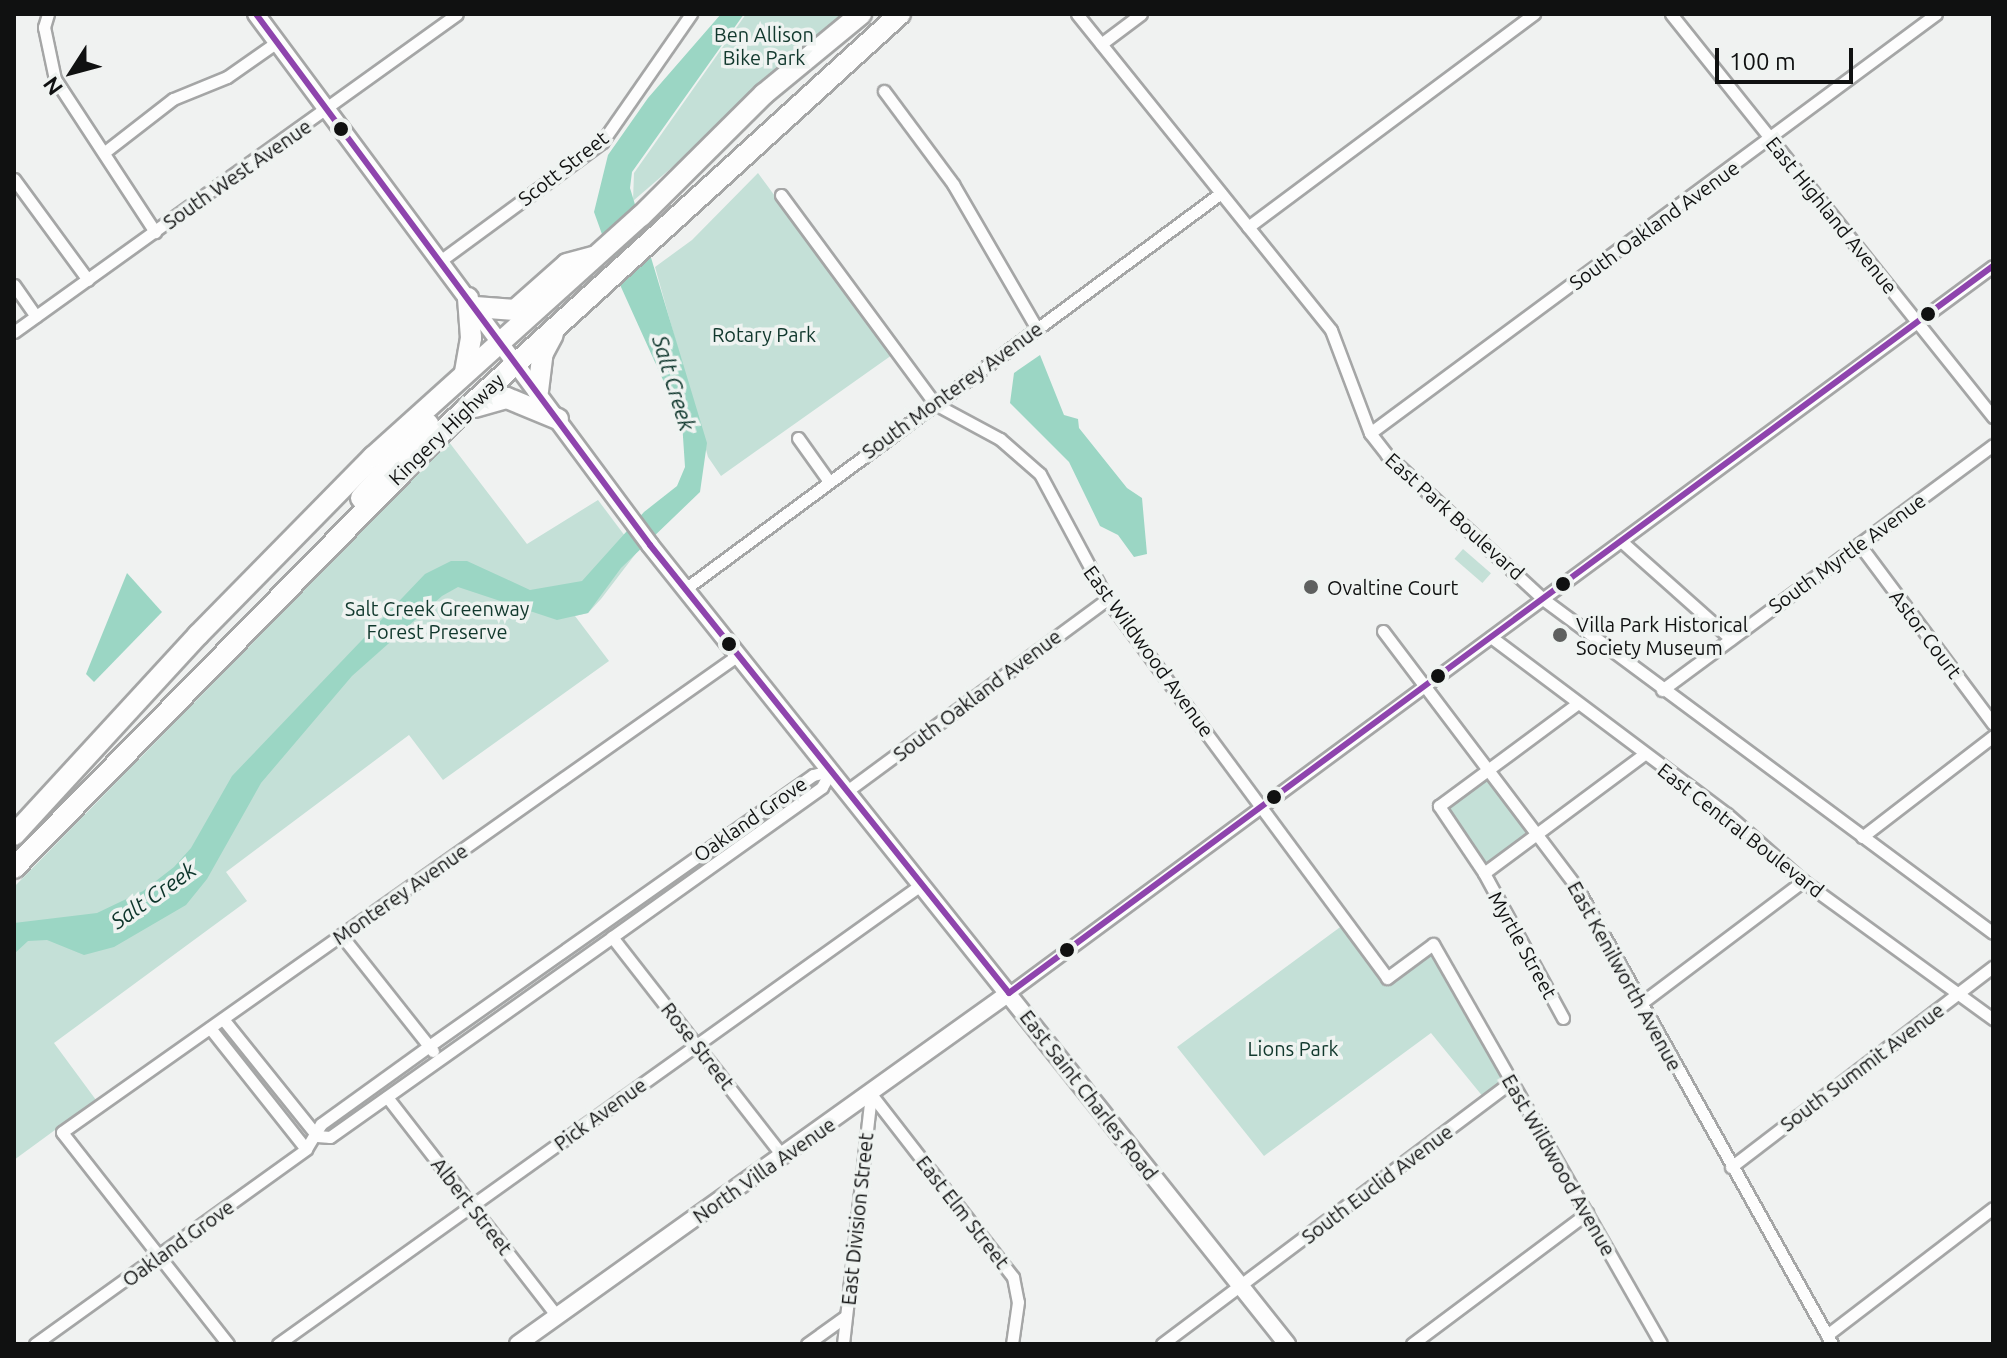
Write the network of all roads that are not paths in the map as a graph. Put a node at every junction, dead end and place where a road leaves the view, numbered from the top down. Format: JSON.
{"nodes":[{"id":1,"x":48,"y":14,"type":"edge"},
{"id":2,"x":256,"y":14,"type":"edge"},
{"id":3,"x":457,"y":14,"type":"edge"},
{"id":4,"x":691,"y":14,"type":"edge"},
{"id":5,"x":861,"y":14,"type":"edge"},
{"id":6,"x":900,"y":14,"type":"edge"},
{"id":7,"x":1077,"y":14,"type":"edge"},
{"id":8,"x":1141,"y":14,"type":"edge"},
{"id":9,"x":1534,"y":14,"type":"edge"},
{"id":10,"x":1671,"y":14,"type":"edge"},
{"id":11,"x":1936,"y":14,"type":"edge"},
{"id":12,"x":277,"y":42,"type":"junction"},
{"id":13,"x":1101,"y":44,"type":"junction"},
{"id":14,"x":884,"y":91,"type":"dead end"},
{"id":15,"x":327,"y":110,"type":"junction"},
{"id":16,"x":1770,"y":138,"type":"junction"},
{"id":17,"x":106,"y":151,"type":"junction"},
{"id":18,"x":14,"y":179,"type":"edge"},
{"id":19,"x":1221,"y":193,"type":"junction"},
{"id":20,"x":781,"y":195,"type":"dead end"},
{"id":21,"x":1248,"y":227,"type":"junction"},
{"id":22,"x":155,"y":232,"type":"junction"},
{"id":23,"x":600,"y":254,"type":"junction"},
{"id":24,"x":440,"y":261,"type":"junction"},
{"id":25,"x":1993,"y":266,"type":"edge"},
{"id":26,"x":88,"y":280,"type":"junction"},
{"id":27,"x":14,"y":285,"type":"edge"},
{"id":28,"x":472,"y":302,"type":"junction"},
{"id":29,"x":36,"y":316,"type":"junction"},
{"id":30,"x":561,"y":321,"type":"junction"},
{"id":31,"x":1918,"y":322,"type":"junction"},
{"id":32,"x":1037,"y":329,"type":"junction"},
{"id":33,"x":14,"y":332,"type":"edge"},
{"id":34,"x":503,"y":343,"type":"junction"},
{"id":35,"x":516,"y":361,"type":"junction"},
{"id":36,"x":465,"y":372,"type":"junction"},
{"id":37,"x":538,"y":391,"type":"junction"},
{"id":38,"x":935,"y":404,"type":"junction"},
{"id":39,"x":461,"y":414,"type":"junction"},
{"id":40,"x":1993,"y":417,"type":"edge"},
{"id":41,"x":558,"y":419,"type":"junction"},
{"id":42,"x":1370,"y":433,"type":"junction"},
{"id":43,"x":798,"y":438,"type":"dead end"},
{"id":44,"x":1993,"y":445,"type":"edge"},
{"id":45,"x":828,"y":480,"type":"junction"},
{"id":46,"x":1621,"y":541,"type":"junction"},
{"id":47,"x":328,"y":544,"type":"junction"},
{"id":48,"x":1859,"y":544,"type":"junction"},
{"id":49,"x":685,"y":589,"type":"junction"},
{"id":50,"x":1107,"y":599,"type":"junction"},
{"id":51,"x":1543,"y":599,"type":"junction"},
{"id":52,"x":1383,"y":631,"type":"dead end"},
{"id":53,"x":1491,"y":637,"type":"junction"},
{"id":54,"x":1731,"y":639,"type":"junction"},
{"id":55,"x":738,"y":655,"type":"junction"},
{"id":56,"x":1427,"y":685,"type":"junction"},
{"id":57,"x":1662,"y":690,"type":"junction"},
{"id":58,"x":1577,"y":704,"type":"junction"},
{"id":59,"x":1993,"y":724,"type":"edge"},
{"id":60,"x":1993,"y":736,"type":"edge"},
{"id":61,"x":1644,"y":754,"type":"junction"},
{"id":62,"x":1490,"y":769,"type":"junction"},
{"id":63,"x":831,"y":771,"type":"junction"},
{"id":64,"x":71,"y":773,"type":"junction"},
{"id":65,"x":847,"y":791,"type":"junction"},
{"id":66,"x":1261,"y":807,"type":"junction"},
{"id":67,"x":14,"y":824,"type":"edge"},
{"id":68,"x":1537,"y":834,"type":"junction"},
{"id":69,"x":14,"y":835,"type":"edge"},
{"id":70,"x":1862,"y":837,"type":"junction"},
{"id":71,"x":14,"y":868,"type":"edge"},
{"id":72,"x":1484,"y":873,"type":"junction"},
{"id":73,"x":1803,"y":881,"type":"junction"},
{"id":74,"x":922,"y":884,"type":"junction"},
{"id":75,"x":1993,"y":933,"type":"edge"},
{"id":76,"x":341,"y":935,"type":"junction"},
{"id":77,"x":612,"y":937,"type":"junction"},
{"id":78,"x":1993,"y":967,"type":"edge"},
{"id":79,"x":1009,"y":993,"type":"junction"},
{"id":80,"x":1958,"y":994,"type":"junction"},
{"id":81,"x":1640,"y":1004,"type":"junction"},
{"id":82,"x":1563,"y":1018,"type":"dead end"},
{"id":83,"x":223,"y":1019,"type":"junction"},
{"id":84,"x":1993,"y":1019,"type":"edge"},
{"id":85,"x":210,"y":1028,"type":"junction"},
{"id":86,"x":697,"y":1045,"type":"junction"},
{"id":87,"x":429,"y":1046,"type":"junction"},
{"id":88,"x":440,"y":1059,"type":"junction"},
{"id":89,"x":1512,"y":1081,"type":"junction"},
{"id":90,"x":871,"y":1094,"type":"junction"},
{"id":91,"x":387,"y":1097,"type":"junction"},
{"id":92,"x":317,"y":1136,"type":"junction"},
{"id":93,"x":306,"y":1149,"type":"junction"},
{"id":94,"x":783,"y":1157,"type":"junction"},
{"id":95,"x":1731,"y":1167,"type":"junction"},
{"id":96,"x":472,"y":1206,"type":"junction"},
{"id":97,"x":1993,"y":1208,"type":"edge"},
{"id":98,"x":1587,"y":1213,"type":"junction"},
{"id":99,"x":159,"y":1257,"type":"junction"},
{"id":100,"x":1241,"y":1286,"type":"junction"},
{"id":101,"x":557,"y":1316,"type":"junction"},
{"id":102,"x":846,"y":1316,"type":"junction"},
{"id":103,"x":539,"y":1338,"type":"edge"},
{"id":104,"x":1829,"y":1339,"type":"edge"},
{"id":105,"x":35,"y":1344,"type":"edge"},
{"id":106,"x":228,"y":1344,"type":"edge"},
{"id":107,"x":278,"y":1344,"type":"edge"},
{"id":108,"x":518,"y":1344,"type":"edge"},
{"id":109,"x":807,"y":1344,"type":"edge"},
{"id":110,"x":843,"y":1344,"type":"edge"},
{"id":111,"x":1012,"y":1344,"type":"edge"},
{"id":112,"x":1162,"y":1344,"type":"edge"},
{"id":113,"x":1287,"y":1344,"type":"edge"},
{"id":114,"x":1412,"y":1344,"type":"edge"},
{"id":115,"x":1661,"y":1344,"type":"edge"}],
"edges":[{"from":1,"to":17,"type":"street"},
{"from":2,"to":12,"type":"main road","name":"East Saint Charles Road"},
{"from":3,"to":15,"type":"street","name":"South West Avenue"},
{"from":4,"to":24,"type":"street","name":"Scott Street"},
{"from":5,"to":23,"type":"highway","name":"Kingery Highway"},
{"from":6,"to":30,"type":"highway","name":"Kingery Highway"},
{"from":7,"to":13,"type":"street","name":"East Park Boulevard"},
{"from":8,"to":13,"type":"street"},
{"from":9,"to":21,"type":"street"},
{"from":10,"to":16,"type":"street","name":"East Highland Avenue"},
{"from":11,"to":16,"type":"street","name":"South Oakland Avenue"},
{"from":12,"to":15,"type":"main road","name":"East Saint Charles Road"},
{"from":12,"to":17,"type":"street"},
{"from":13,"to":19,"type":"street","name":"East Park Boulevard"},
{"from":14,"to":32,"type":"street"},
{"from":15,"to":22,"type":"street","name":"South West Avenue"},
{"from":15,"to":24,"type":"main road","name":"East Saint Charles Road"},
{"from":16,"to":31,"type":"street","name":"East Highland Avenue"},
{"from":16,"to":42,"type":"street","name":"South Oakland Avenue"},
{"from":17,"to":22,"type":"street"},
{"from":18,"to":26,"type":"street"},
{"from":19,"to":21,"type":"street","name":"East Park Boulevard"},
{"from":19,"to":32,"type":"street","name":"South Monterey Avenue"},
{"from":20,"to":38,"type":"street","name":"East Wildwood Avenue"},
{"from":21,"to":42,"type":"street","name":"East Park Boulevard"},
{"from":22,"to":26,"type":"street","name":"South West Avenue"},
{"from":23,"to":28,"type":"highway"},
{"from":23,"to":34,"type":"highway","name":"Kingery Highway"},
{"from":24,"to":28,"type":"main road","name":"East Saint Charles Road"},
{"from":25,"to":31,"type":"street"},
{"from":26,"to":29,"type":"street","name":"South West Avenue"},
{"from":27,"to":29,"type":"street"},
{"from":28,"to":34,"type":"main road","name":"East Saint Charles Road"},
{"from":28,"to":36,"type":"highway"},
{"from":29,"to":33,"type":"street","name":"South West Avenue"},
{"from":30,"to":35,"type":"highway","name":"Kingery Highway"},
{"from":30,"to":37,"type":"highway"},
{"from":31,"to":40,"type":"street","name":"East Highland Avenue"},
{"from":31,"to":46,"type":"street"},
{"from":32,"to":38,"type":"street","name":"South Monterey Avenue"},
{"from":34,"to":35,"type":"main road","name":"East Saint Charles Road"},
{"from":34,"to":36,"type":"highway","name":"Kingery Highway"},
{"from":34,"to":47,"type":"highway"},
{"from":35,"to":37,"type":"main road","name":"East Saint Charles Road"},
{"from":35,"to":39,"type":"highway","name":"Kingery Highway"},
{"from":36,"to":64,"type":"highway","name":"Kingery Highway"},
{"from":37,"to":41,"type":"main road","name":"East Saint Charles Road"},
{"from":38,"to":45,"type":"street","name":"South Monterey Avenue"},
{"from":38,"to":50,"type":"street","name":"East Wildwood Avenue"},
{"from":39,"to":41,"type":"highway"},
{"from":39,"to":47,"type":"highway","name":"Kingery Highway"},
{"from":41,"to":49,"type":"main road","name":"East Saint Charles Road"},
{"from":42,"to":51,"type":"street","name":"East Park Boulevard"},
{"from":43,"to":45,"type":"street"},
{"from":44,"to":48,"type":"street","name":"South Myrtle Avenue"},
{"from":45,"to":49,"type":"street","name":"South Monterey Avenue"},
{"from":46,"to":51,"type":"street"},
{"from":46,"to":54,"type":"street"},
{"from":47,"to":71,"type":"highway","name":"Kingery Highway"},
{"from":48,"to":54,"type":"street","name":"South Myrtle Avenue"},
{"from":48,"to":59,"type":"street","name":"Astor Court"},
{"from":49,"to":55,"type":"main road","name":"East Saint Charles Road"},
{"from":50,"to":65,"type":"street","name":"South Oakland Avenue"},
{"from":50,"to":66,"type":"street","name":"East Wildwood Avenue"},
{"from":51,"to":53,"type":"street"},
{"from":51,"to":57,"type":"street","name":"East Park Boulevard"},
{"from":52,"to":56,"type":"street","name":"East Kenilworth Avenue"},
{"from":53,"to":56,"type":"street"},
{"from":53,"to":58,"type":"street","name":"East Central Boulevard"},
{"from":54,"to":57,"type":"street","name":"South Myrtle Avenue"},
{"from":55,"to":63,"type":"main road","name":"East Saint Charles Road"},
{"from":55,"to":76,"type":"street","name":"Monterey Avenue"},
{"from":56,"to":62,"type":"street","name":"East Kenilworth Avenue"},
{"from":56,"to":66,"type":"street"},
{"from":57,"to":70,"type":"street","name":"East Park Boulevard"},
{"from":58,"to":61,"type":"street","name":"East Central Boulevard"},
{"from":58,"to":62,"type":"street"},
{"from":60,"to":70,"type":"street"},
{"from":61,"to":68,"type":"street"},
{"from":61,"to":73,"type":"street","name":"East Central Boulevard"},
{"from":62,"to":68,"type":"street","name":"East Kenilworth Avenue"},
{"from":62,"to":72,"type":"street","name":"Myrtle Street"},
{"from":63,"to":65,"type":"main road","name":"East Saint Charles Road"},
{"from":63,"to":77,"type":"street","name":"Oakland Grove"},
{"from":63,"to":87,"type":"street","name":"Oakland Grove"},
{"from":64,"to":67,"type":"highway"},
{"from":64,"to":69,"type":"highway","name":"Kingery Highway"},
{"from":65,"to":74,"type":"main road","name":"East Saint Charles Road"},
{"from":66,"to":79,"type":"street"},
{"from":66,"to":89,"type":"street","name":"East Wildwood Avenue"},
{"from":68,"to":72,"type":"street"},
{"from":68,"to":81,"type":"street","name":"East Kenilworth Avenue"},
{"from":70,"to":75,"type":"street","name":"East Park Boulevard"},
{"from":72,"to":82,"type":"street","name":"Myrtle Street"},
{"from":73,"to":80,"type":"street","name":"East Central Boulevard"},
{"from":73,"to":81,"type":"street"},
{"from":74,"to":79,"type":"main road","name":"East Saint Charles Road"},
{"from":74,"to":86,"type":"street","name":"Pick Avenue"},
{"from":76,"to":83,"type":"street","name":"Monterey Avenue"},
{"from":76,"to":87,"type":"street"},
{"from":77,"to":86,"type":"street","name":"Rose Street"},
{"from":77,"to":88,"type":"street","name":"Oakland Grove"},
{"from":78,"to":80,"type":"street","name":"South Summit Avenue"},
{"from":79,"to":90,"type":"main road","name":"North Villa Avenue"},
{"from":79,"to":100,"type":"main road","name":"East Saint Charles Road"},
{"from":80,"to":84,"type":"street","name":"East Central Boulevard"},
{"from":80,"to":95,"type":"street","name":"South Summit Avenue"},
{"from":81,"to":95,"type":"street","name":"East Kenilworth Avenue"},
{"from":83,"to":85,"type":"street","name":"Monterey Avenue"},
{"from":83,"to":92,"type":"street"},
{"from":85,"to":93,"type":"street"},
{"from":85,"to":99,"type":"street","name":"Monterey Avenue"},
{"from":86,"to":94,"type":"street","name":"Rose Street"},
{"from":86,"to":96,"type":"street","name":"Pick Avenue"},
{"from":87,"to":88,"type":"street"},
{"from":87,"to":92,"type":"street","name":"Oakland Grove"},
{"from":88,"to":91,"type":"street","name":"Oakland Grove"},
{"from":89,"to":98,"type":"street","name":"East Wildwood Avenue"},
{"from":89,"to":100,"type":"street","name":"South Euclid Avenue"},
{"from":90,"to":94,"type":"main road","name":"North Villa Avenue"},
{"from":90,"to":102,"type":"street","name":"East Division Street"},
{"from":90,"to":111,"type":"street","name":"East Elm Street"},
{"from":91,"to":92,"type":"street","name":"Oakland Grove"},
{"from":91,"to":96,"type":"street","name":"Albert Street"},
{"from":92,"to":93,"type":"street","name":"Oakland Grove"},
{"from":93,"to":99,"type":"street","name":"Oakland Grove"},
{"from":94,"to":101,"type":"main road","name":"North Villa Avenue"},
{"from":95,"to":104,"type":"street","name":"East Kenilworth Avenue"},
{"from":96,"to":101,"type":"street","name":"Albert Street"},
{"from":96,"to":107,"type":"street","name":"Pick Avenue"},
{"from":97,"to":104,"type":"street"},
{"from":98,"to":114,"type":"street"},
{"from":98,"to":115,"type":"street","name":"East Wildwood Avenue"},
{"from":99,"to":105,"type":"street","name":"Oakland Grove"},
{"from":99,"to":106,"type":"street"},
{"from":100,"to":112,"type":"street","name":"South Euclid Avenue"},
{"from":100,"to":113,"type":"main road","name":"East Saint Charles Road"},
{"from":101,"to":103,"type":"main road","name":"North Villa Avenue"},
{"from":102,"to":109,"type":"street"},
{"from":102,"to":110,"type":"street","name":"East Division Street"},
{"from":103,"to":108,"type":"main road","name":"North Villa Avenue"}]}
